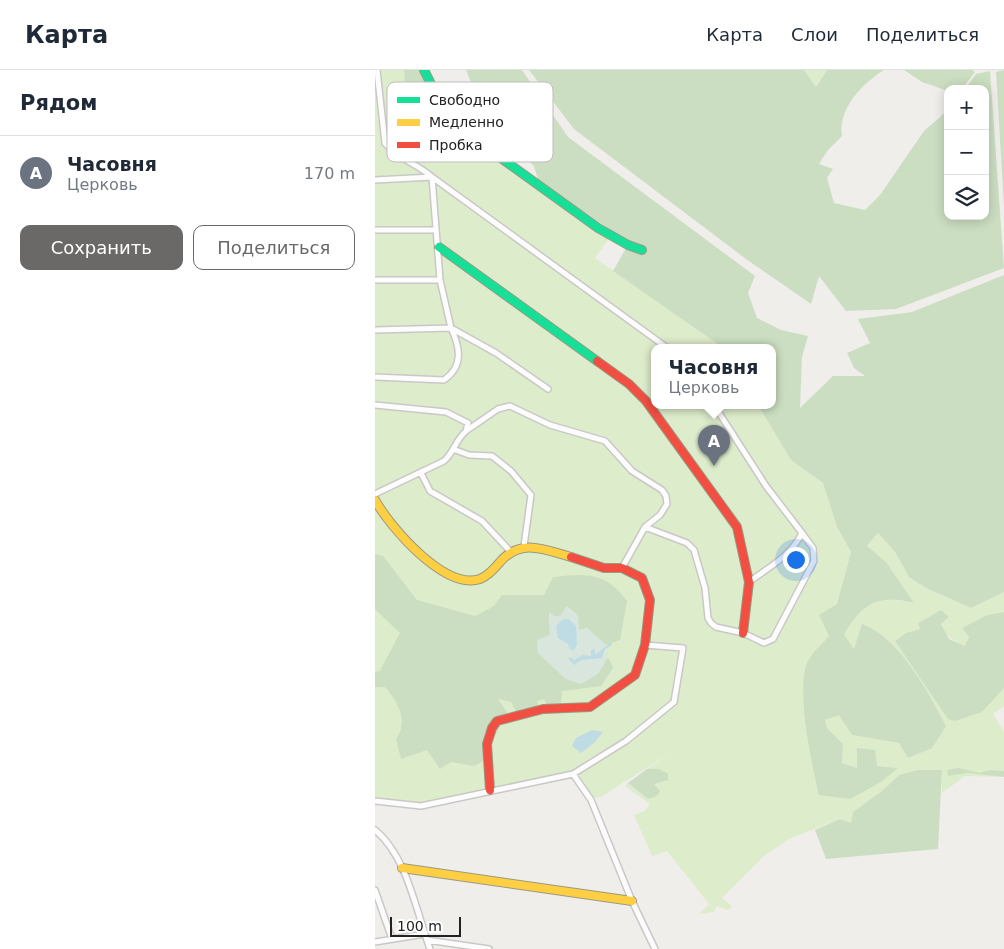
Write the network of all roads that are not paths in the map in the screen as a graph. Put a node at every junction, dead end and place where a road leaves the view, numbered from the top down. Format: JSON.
{"nodes":[{"id":1,"x":377,"y":70,"type":"edge"},
{"id":2,"x":424,"y":70,"type":"edge"},
{"id":3,"x":430,"y":82,"type":"edge"},
{"id":4,"x":387,"y":146,"type":"edge"},
{"id":5,"x":411,"y":162,"type":"edge"},
{"id":6,"x":507,"y":162,"type":"edge"},
{"id":7,"x":432,"y":177,"type":"junction"},
{"id":8,"x":375,"y":180,"type":"edge"},
{"id":9,"x":376,"y":230,"type":"dead end"},
{"id":10,"x":436,"y":230,"type":"junction"},
{"id":11,"x":439,"y":247,"type":"junction"},
{"id":12,"x":642,"y":250,"type":"dead end"},
{"id":13,"x":375,"y":280,"type":"edge"},
{"id":14,"x":441,"y":280,"type":"junction"},
{"id":15,"x":451,"y":328,"type":"junction"},
{"id":16,"x":375,"y":330,"type":"edge"},
{"id":17,"x":662,"y":344,"type":"edge"},
{"id":18,"x":375,"y":377,"type":"edge"},
{"id":19,"x":548,"y":389,"type":"dead end"},
{"id":20,"x":375,"y":405,"type":"edge"},
{"id":21,"x":651,"y":407,"type":"edge"},
{"id":22,"x":653,"y":409,"type":"edge"},
{"id":23,"x":717,"y":409,"type":"edge"},
{"id":24,"x":467,"y":431,"type":"junction"},
{"id":25,"x":453,"y":449,"type":"junction"},
{"id":26,"x":421,"y":473,"type":"junction"},
{"id":27,"x":375,"y":494,"type":"edge"},
{"id":28,"x":375,"y":500,"type":"edge"},
{"id":29,"x":645,"y":528,"type":"junction"},
{"id":30,"x":802,"y":533,"type":"junction"},
{"id":31,"x":524,"y":546,"type":"junction"},
{"id":32,"x":511,"y":551,"type":"junction"},
{"id":33,"x":622,"y":568,"type":"junction"},
{"id":34,"x":749,"y":582,"type":"junction"},
{"id":35,"x":743,"y":633,"type":"junction"},
{"id":36,"x":645,"y":645,"type":"junction"},
{"id":37,"x":573,"y":774,"type":"junction"},
{"id":38,"x":490,"y":790,"type":"junction"},
{"id":39,"x":375,"y":801,"type":"edge"},
{"id":40,"x":375,"y":830,"type":"edge"},
{"id":41,"x":402,"y":868,"type":"junction"},
{"id":42,"x":375,"y":890,"type":"edge"},
{"id":43,"x":632,"y":901,"type":"junction"},
{"id":44,"x":424,"y":934,"type":"junction"},
{"id":45,"x":392,"y":939,"type":"junction"},
{"id":46,"x":427,"y":940,"type":"junction"},
{"id":47,"x":375,"y":942,"type":"edge"},
{"id":48,"x":430,"y":949,"type":"edge"},
{"id":49,"x":489,"y":949,"type":"edge"},
{"id":50,"x":655,"y":949,"type":"edge"}],
"edges":[{"from":1,"to":4,"type":"street"},
{"from":2,"to":3,"type":"street"},
{"from":5,"to":7,"type":"street"},
{"from":6,"to":12,"type":"street"},
{"from":7,"to":8,"type":"street"},
{"from":7,"to":10,"type":"street"},
{"from":7,"to":17,"type":"street"},
{"from":9,"to":10,"type":"street"},
{"from":10,"to":11,"type":"street"},
{"from":11,"to":14,"type":"street"},
{"from":11,"to":21,"type":"street"},
{"from":13,"to":14,"type":"street"},
{"from":14,"to":15,"type":"street"},
{"from":15,"to":16,"type":"street"},
{"from":15,"to":18,"type":"street"},
{"from":15,"to":19,"type":"street"},
{"from":20,"to":24,"type":"street"},
{"from":22,"to":34,"type":"street"},
{"from":23,"to":30,"type":"street"},
{"from":24,"to":25,"type":"street"},
{"from":24,"to":29,"type":"street"},
{"from":25,"to":26,"type":"street"},
{"from":25,"to":31,"type":"street"},
{"from":26,"to":27,"type":"street"},
{"from":26,"to":32,"type":"street"},
{"from":28,"to":32,"type":"street"},
{"from":29,"to":33,"type":"street"},
{"from":29,"to":35,"type":"street"},
{"from":30,"to":34,"type":"street"},
{"from":30,"to":35,"type":"street"},
{"from":31,"to":32,"type":"street"},
{"from":31,"to":33,"type":"street"},
{"from":33,"to":36,"type":"street"},
{"from":34,"to":35,"type":"street"},
{"from":36,"to":37,"type":"street"},
{"from":36,"to":38,"type":"street"},
{"from":37,"to":38,"type":"street"},
{"from":37,"to":43,"type":"street"},
{"from":38,"to":39,"type":"street"},
{"from":40,"to":41,"type":"street"},
{"from":41,"to":43,"type":"street"},
{"from":41,"to":44,"type":"street"},
{"from":42,"to":45,"type":"street"},
{"from":43,"to":50,"type":"street"},
{"from":44,"to":45,"type":"street"},
{"from":44,"to":46,"type":"street"},
{"from":45,"to":47,"type":"street"},
{"from":46,"to":48,"type":"street"},
{"from":46,"to":49,"type":"street"}]}
